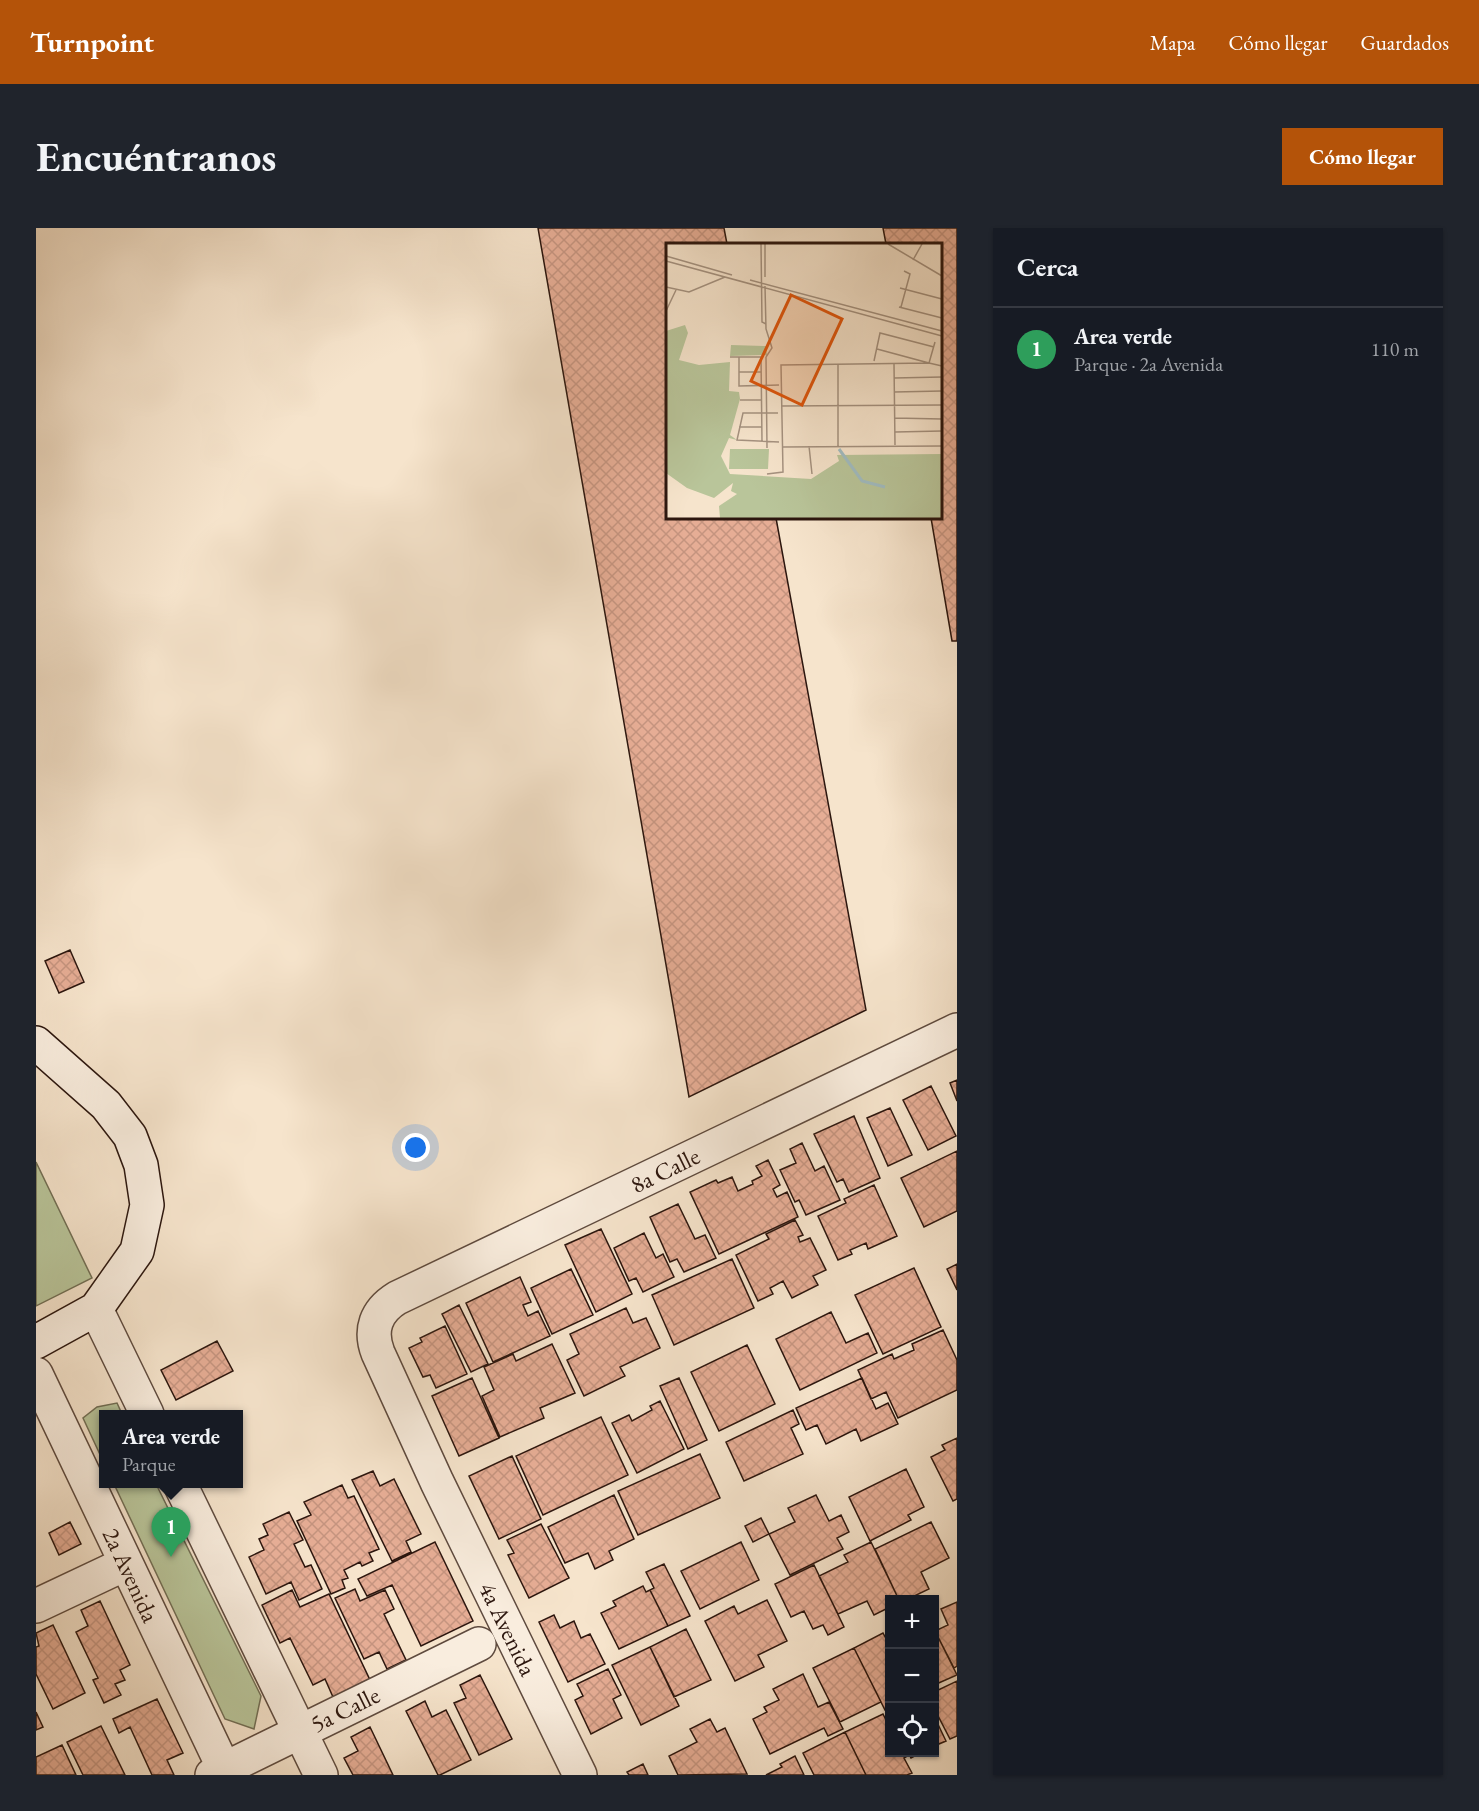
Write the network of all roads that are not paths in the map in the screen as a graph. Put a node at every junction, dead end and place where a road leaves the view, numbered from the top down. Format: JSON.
{"nodes":[{"id":1,"x":957,"y":1030,"type":"edge"},
{"id":2,"x":36,"y":1043,"type":"edge"},
{"id":3,"x":96,"y":1309,"type":"junction"},
{"id":4,"x":377,"y":1317,"type":"joint"},
{"id":5,"x":36,"y":1342,"type":"edge"},
{"id":6,"x":36,"y":1374,"type":"edge"},
{"id":7,"x":145,"y":1410,"type":"edge"},
{"id":8,"x":182,"y":1488,"type":"edge"},
{"id":9,"x":125,"y":1564,"type":"junction"},
{"id":10,"x":36,"y":1606,"type":"edge"},
{"id":11,"x":479,"y":1644,"type":"dead end"},
{"id":12,"x":300,"y":1732,"type":"junction"},
{"id":13,"x":221,"y":1773,"type":"edge"},
{"id":14,"x":321,"y":1775,"type":"edge"},
{"id":15,"x":580,"y":1775,"type":"edge"}],
"edges":[{"from":1,"to":4,"type":"street","name":"8a Calle"},
{"from":2,"to":3,"type":"street"},
{"from":3,"to":5,"type":"street"},
{"from":3,"to":7,"type":"street"},
{"from":4,"to":15,"type":"street","name":"4a Avenida"},
{"from":6,"to":9,"type":"street","name":"2a Avenida"},
{"from":8,"to":12,"type":"street"},
{"from":9,"to":10,"type":"street"},
{"from":9,"to":13,"type":"street","name":"2a Avenida"},
{"from":11,"to":12,"type":"street","name":"5a Calle"},
{"from":12,"to":13,"type":"street","name":"5a Calle"},
{"from":12,"to":14,"type":"street"}]}
